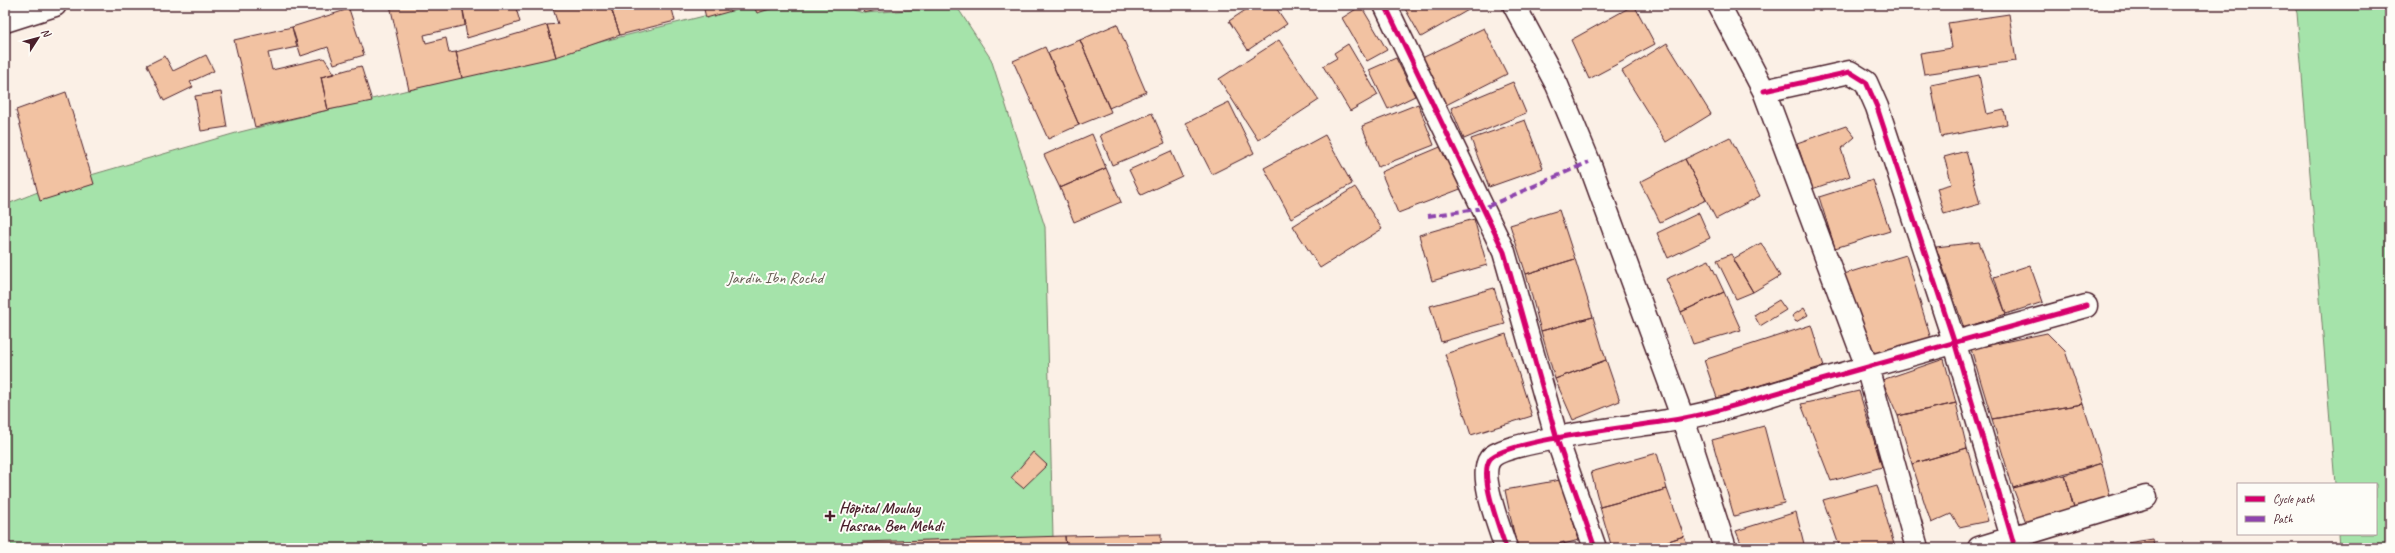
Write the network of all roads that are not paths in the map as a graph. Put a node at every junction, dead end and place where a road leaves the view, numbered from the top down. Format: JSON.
{"nodes":[{"id":1,"x":54,"y":5,"type":"edge"},
{"id":2,"x":1385,"y":5,"type":"edge"},
{"id":3,"x":1514,"y":5,"type":"edge"},
{"id":4,"x":1719,"y":5,"type":"edge"},
{"id":5,"x":5,"y":21,"type":"edge"},
{"id":6,"x":1764,"y":91,"type":"junction"},
{"id":7,"x":2086,"y":306,"type":"dead end"},
{"id":8,"x":1954,"y":341,"type":"junction"},
{"id":9,"x":1867,"y":367,"type":"junction"},
{"id":10,"x":1683,"y":419,"type":"junction"},
{"id":11,"x":1557,"y":439,"type":"junction"},
{"id":12,"x":2146,"y":498,"type":"dead end"},
{"id":13,"x":2013,"y":543,"type":"edge"},
{"id":14,"x":1506,"y":548,"type":"edge"},
{"id":15,"x":1595,"y":548,"type":"edge"},
{"id":16,"x":1725,"y":548,"type":"edge"},
{"id":17,"x":1917,"y":548,"type":"edge"},
{"id":18,"x":1979,"y":548,"type":"edge"}],
"edges":[{"from":1,"to":5,"type":"street"},
{"from":2,"to":11,"type":"street"},
{"from":3,"to":10,"type":"street"},
{"from":4,"to":6,"type":"street"},
{"from":6,"to":8,"type":"street"},
{"from":6,"to":9,"type":"street"},
{"from":7,"to":8,"type":"street"},
{"from":8,"to":9,"type":"street"},
{"from":8,"to":13,"type":"street"},
{"from":9,"to":10,"type":"street"},
{"from":9,"to":17,"type":"street"},
{"from":10,"to":11,"type":"street"},
{"from":10,"to":16,"type":"street"},
{"from":11,"to":14,"type":"street"},
{"from":11,"to":15,"type":"street"},
{"from":12,"to":13,"type":"street"},
{"from":13,"to":18,"type":"street"}]}
